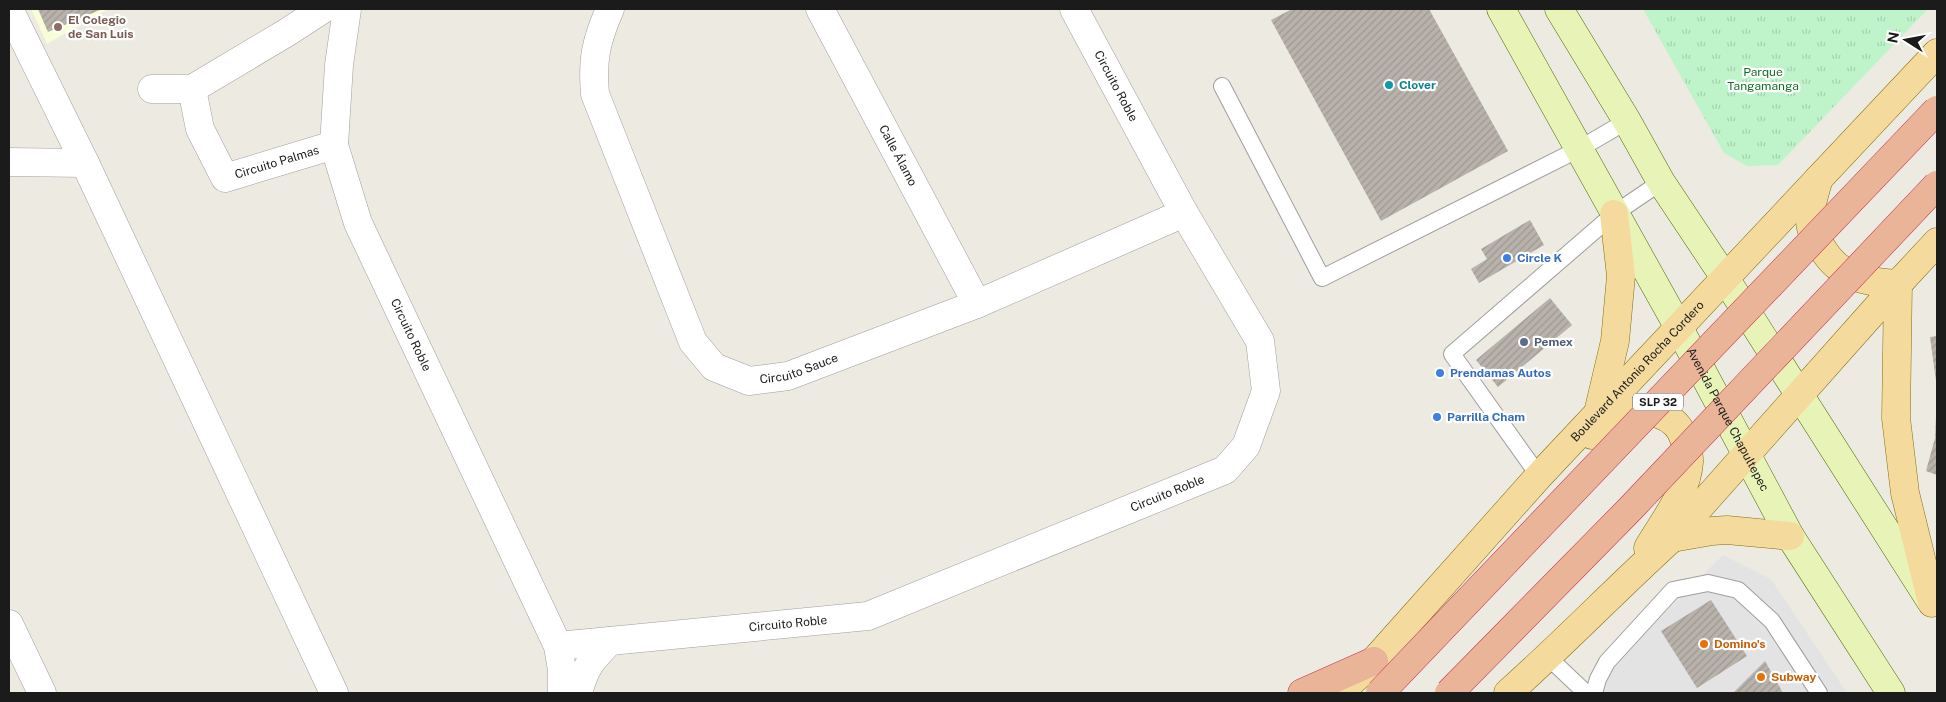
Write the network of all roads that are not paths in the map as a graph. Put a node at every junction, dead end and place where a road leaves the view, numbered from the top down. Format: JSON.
{"nodes":[{"id":1,"x":9,"y":9,"type":"edge"},
{"id":2,"x":323,"y":9,"type":"edge"},
{"id":3,"x":347,"y":9,"type":"edge"},
{"id":4,"x":610,"y":9,"type":"edge"},
{"id":5,"x":820,"y":9,"type":"edge"},
{"id":6,"x":1074,"y":9,"type":"edge"},
{"id":7,"x":1501,"y":9,"type":"edge"},
{"id":8,"x":1559,"y":9,"type":"edge"},
{"id":9,"x":1937,"y":53,"type":"edge"},
{"id":10,"x":1222,"y":86,"type":"dead end"},
{"id":11,"x":152,"y":89,"type":"dead end"},
{"id":12,"x":192,"y":89,"type":"junction"},
{"id":13,"x":1937,"y":110,"type":"edge"},
{"id":14,"x":1627,"y":121,"type":"junction"},
{"id":15,"x":334,"y":145,"type":"junction"},
{"id":16,"x":1579,"y":149,"type":"junction"},
{"id":17,"x":9,"y":162,"type":"edge"},
{"id":18,"x":85,"y":163,"type":"junction"},
{"id":19,"x":1820,"y":177,"type":"junction"},
{"id":20,"x":1661,"y":182,"type":"junction"},
{"id":21,"x":1937,"y":186,"type":"edge"},
{"id":22,"x":1184,"y":213,"type":"junction"},
{"id":23,"x":1614,"y":214,"type":"junction"},
{"id":24,"x":1937,"y":242,"type":"edge"},
{"id":25,"x":1725,"y":278,"type":"junction"},
{"id":26,"x":1898,"y":284,"type":"junction"},
{"id":27,"x":977,"y":304,"type":"junction"},
{"id":28,"x":1678,"y":328,"type":"junction"},
{"id":29,"x":1800,"y":396,"type":"junction"},
{"id":30,"x":1598,"y":414,"type":"junction"},
{"id":31,"x":1746,"y":456,"type":"junction"},
{"id":32,"x":1539,"y":476,"type":"junction"},
{"id":33,"x":1790,"y":536,"type":"junction"},
{"id":34,"x":1672,"y":538,"type":"junction"},
{"id":35,"x":1633,"y":573,"type":"junction"},
{"id":36,"x":1935,"y":608,"type":"edge"},
{"id":37,"x":9,"y":624,"type":"edge"},
{"id":38,"x":610,"y":641,"type":"junction"},
{"id":39,"x":558,"y":646,"type":"junction"},
{"id":40,"x":1548,"y":657,"type":"junction"},
{"id":41,"x":1374,"y":661,"type":"junction"},
{"id":42,"x":42,"y":693,"type":"edge"},
{"id":43,"x":334,"y":693,"type":"edge"},
{"id":44,"x":562,"y":693,"type":"edge"},
{"id":45,"x":578,"y":693,"type":"edge"},
{"id":46,"x":1302,"y":693,"type":"edge"},
{"id":47,"x":1340,"y":693,"type":"edge"},
{"id":48,"x":1380,"y":693,"type":"edge"},
{"id":49,"x":1449,"y":693,"type":"edge"},
{"id":50,"x":1508,"y":693,"type":"edge"},
{"id":51,"x":1586,"y":693,"type":"edge"},
{"id":52,"x":1594,"y":693,"type":"edge"},
{"id":53,"x":1818,"y":693,"type":"edge"},
{"id":54,"x":1890,"y":693,"type":"edge"}],
"edges":[{"from":1,"to":18,"type":"street"},
{"from":2,"to":12,"type":"street"},
{"from":3,"to":15,"type":"street","name":"Circuito Roble"},
{"from":4,"to":27,"type":"street","name":"Circuito Sauce"},
{"from":5,"to":27,"type":"street","name":"Calle Álamo"},
{"from":6,"to":22,"type":"street","name":"Circuito Roble"},
{"from":7,"to":16,"type":"main road","name":"Avenida Parque Chapultepec"},
{"from":8,"to":14,"type":"main road"},
{"from":9,"to":19,"type":"main road","name":"Boulevard Antonio Rocha Cordero"},
{"from":10,"to":16,"type":"lane"},
{"from":11,"to":12,"type":"street"},
{"from":12,"to":15,"type":"street","name":"Circuito Palmas"},
{"from":13,"to":48,"type":"highway","number":"SLP 32","bridge":true},
{"from":14,"to":16,"type":"lane"},
{"from":14,"to":20,"type":"main road"},
{"from":15,"to":39,"type":"street","name":"Circuito Roble"},
{"from":16,"to":23,"type":"main road","name":"Avenida Parque Chapultepec"},
{"from":17,"to":18,"type":"street"},
{"from":18,"to":43,"type":"street"},
{"from":19,"to":25,"type":"main road","name":"Boulevard Antonio Rocha Cordero"},
{"from":19,"to":26,"type":"main road"},
{"from":20,"to":23,"type":"lane"},
{"from":20,"to":25,"type":"main road"},
{"from":21,"to":49,"type":"highway","bridge":true},
{"from":22,"to":27,"type":"street","name":"Circuito Sauce"},
{"from":22,"to":38,"type":"street","name":"Circuito Roble"},
{"from":23,"to":28,"type":"main road","name":"Avenida Parque Chapultepec"},
{"from":23,"to":30,"type":"main road"},
{"from":23,"to":32,"type":"lane"},
{"from":24,"to":26,"type":"main road"},
{"from":25,"to":28,"type":"main road","name":"Boulevard Antonio Rocha Cordero"},
{"from":25,"to":29,"type":"main road"},
{"from":26,"to":29,"type":"main road"},
{"from":26,"to":36,"type":"main road"},
{"from":28,"to":30,"type":"main road","name":"Boulevard Antonio Rocha Cordero"},
{"from":28,"to":31,"type":"main road","name":"Avenida Parque Chapultepec"},
{"from":29,"to":31,"type":"main road"},
{"from":29,"to":36,"type":"main road"},
{"from":30,"to":32,"type":"main road","name":"Boulevard Antonio Rocha Cordero"},
{"from":31,"to":33,"type":"main road","name":"Avenida Parque Chapultepec"},
{"from":31,"to":34,"type":"main road"},
{"from":32,"to":35,"type":"main road"},
{"from":32,"to":41,"type":"main road","name":"Boulevard Antonio Rocha Cordero"},
{"from":33,"to":34,"type":"main road"},
{"from":33,"to":54,"type":"main road","name":"Avenida Parque Chapultepec"},
{"from":34,"to":35,"type":"main road"},
{"from":35,"to":40,"type":"main road"},
{"from":37,"to":42,"type":"street"},
{"from":38,"to":39,"type":"street","name":"Circuito Roble"},
{"from":38,"to":45,"type":"street"},
{"from":39,"to":44,"type":"street","name":"Circuito Roble"},
{"from":40,"to":50,"type":"main road"},
{"from":40,"to":51,"type":"lane"},
{"from":41,"to":46,"type":"highway"},
{"from":41,"to":47,"type":"main road","name":"Boulevard Antonio Rocha Cordero"},
{"from":52,"to":53,"type":"lane"}]}
